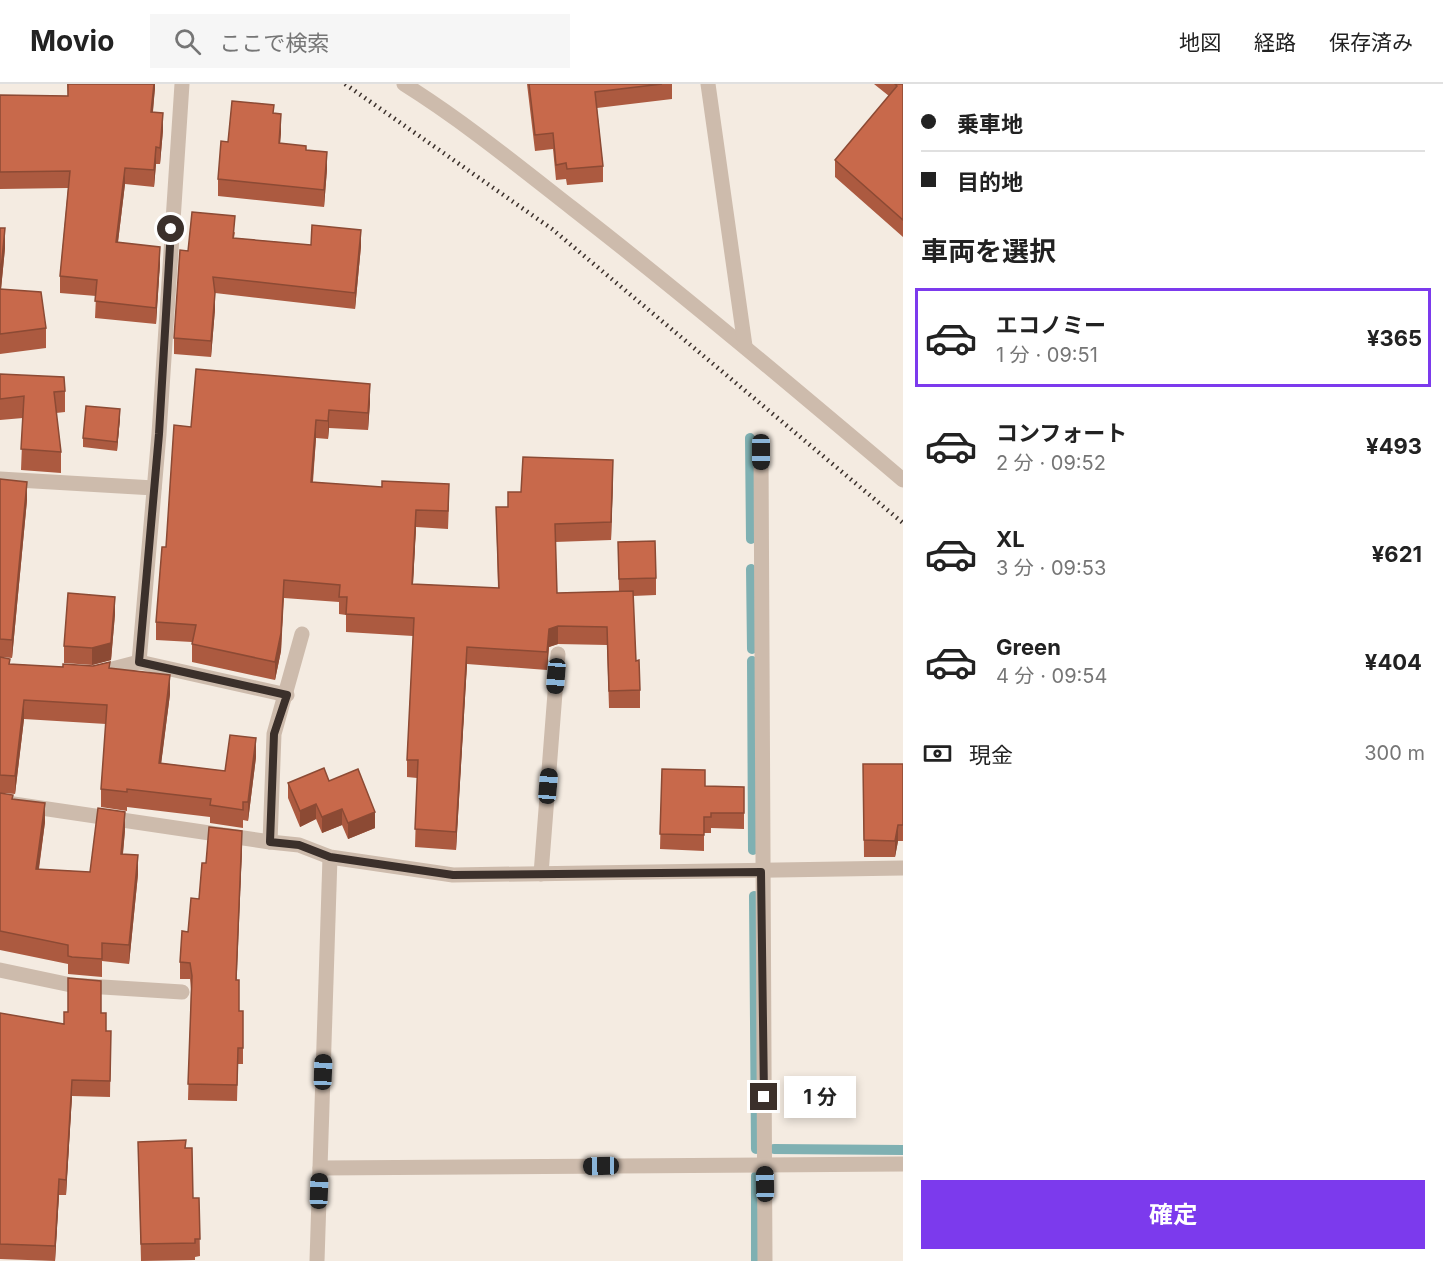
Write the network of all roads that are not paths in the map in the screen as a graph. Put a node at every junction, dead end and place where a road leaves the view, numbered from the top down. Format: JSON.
{"nodes":[{"id":1,"x":181,"y":84,"type":"edge"},
{"id":2,"x":404,"y":84,"type":"edge"},
{"id":3,"x":708,"y":84,"type":"edge"},
{"id":4,"x":745,"y":346,"type":"junction"},
{"id":5,"x":761,"y":452,"type":"dead end"},
{"id":6,"x":0,"y":479,"type":"edge"},
{"id":7,"x":903,"y":480,"type":"edge"},
{"id":8,"x":154,"y":488,"type":"junction"},
{"id":9,"x":302,"y":634,"type":"dead end"},
{"id":10,"x":558,"y":654,"type":"dead end"},
{"id":11,"x":139,"y":662,"type":"junction"},
{"id":12,"x":81,"y":674,"type":"edge"},
{"id":13,"x":287,"y":695,"type":"junction"},
{"id":14,"x":0,"y":802,"type":"edge"},
{"id":15,"x":270,"y":842,"type":"junction"},
{"id":16,"x":330,"y":857,"type":"junction"},
{"id":17,"x":903,"y":868,"type":"edge"},
{"id":18,"x":761,"y":872,"type":"junction"},
{"id":19,"x":541,"y":874,"type":"junction"},
{"id":20,"x":0,"y":970,"type":"edge"},
{"id":21,"x":182,"y":992,"type":"dead end"},
{"id":22,"x":903,"y":1164,"type":"edge"},
{"id":23,"x":764,"y":1165,"type":"junction"},
{"id":24,"x":320,"y":1168,"type":"junction"},
{"id":25,"x":317,"y":1261,"type":"edge"},
{"id":26,"x":765,"y":1261,"type":"edge"}],
"edges":[{"from":1,"to":8,"type":"street"},
{"from":2,"to":4,"type":"street"},
{"from":3,"to":4,"type":"street"},
{"from":4,"to":7,"type":"street"},
{"from":5,"to":18,"type":"street"},
{"from":6,"to":8,"type":"street"},
{"from":8,"to":11,"type":"street"},
{"from":9,"to":13,"type":"street"},
{"from":10,"to":19,"type":"street"},
{"from":11,"to":12,"type":"street"},
{"from":11,"to":13,"type":"street"},
{"from":13,"to":15,"type":"street"},
{"from":14,"to":15,"type":"street"},
{"from":15,"to":16,"type":"street"},
{"from":16,"to":19,"type":"street"},
{"from":16,"to":24,"type":"street"},
{"from":17,"to":18,"type":"street"},
{"from":18,"to":19,"type":"street"},
{"from":18,"to":23,"type":"street"},
{"from":20,"to":21,"type":"street"},
{"from":22,"to":23,"type":"street"},
{"from":23,"to":24,"type":"street"},
{"from":23,"to":26,"type":"street"},
{"from":24,"to":25,"type":"street"}]}
